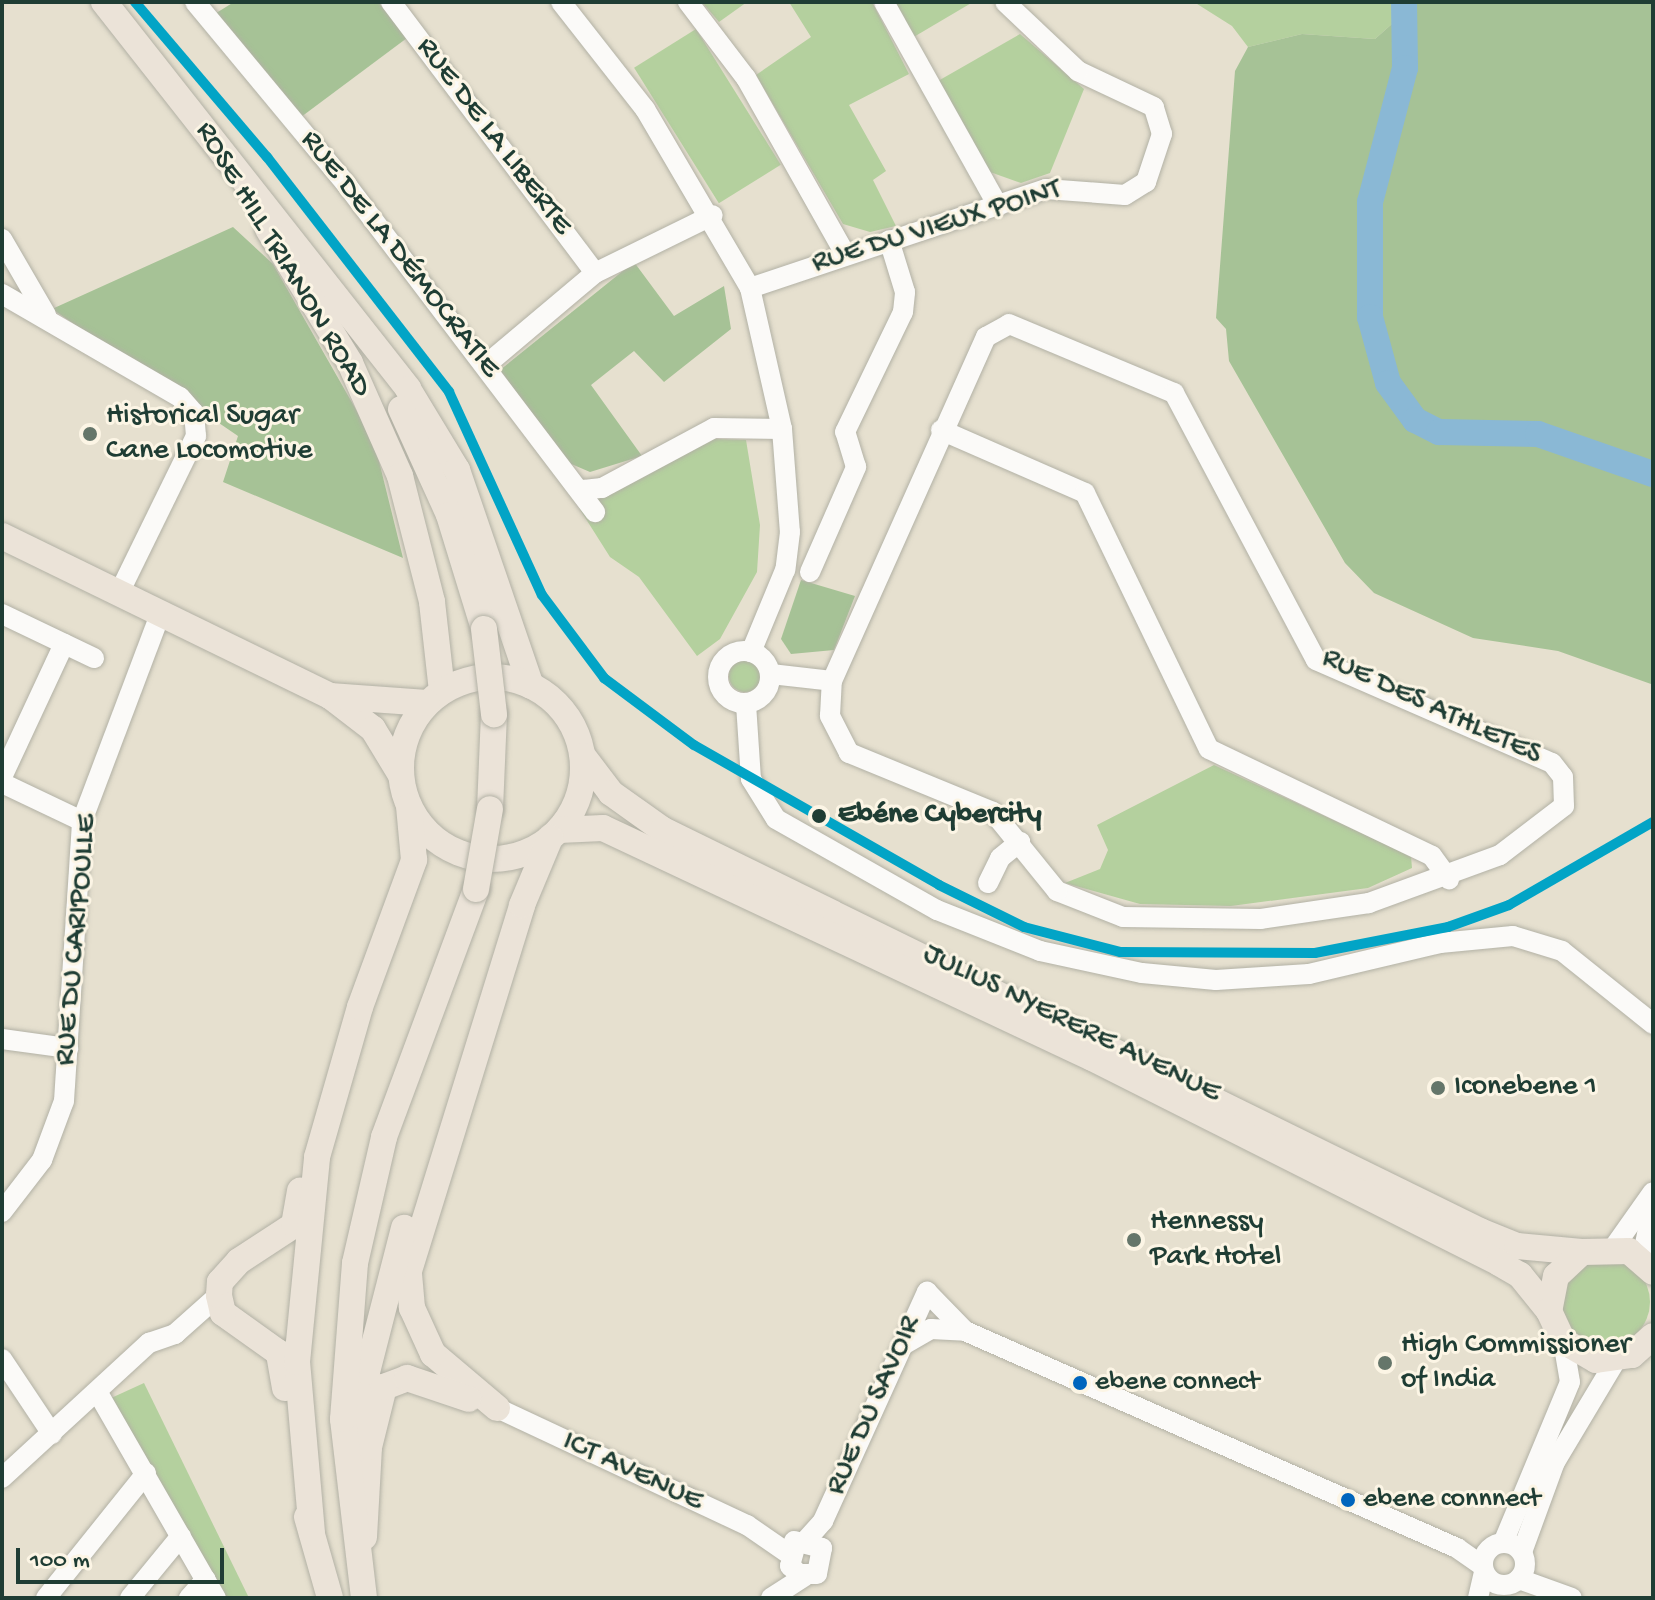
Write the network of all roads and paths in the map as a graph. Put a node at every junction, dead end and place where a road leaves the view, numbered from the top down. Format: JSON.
{"nodes":[{"id":1,"x":104,"y":2,"type":"edge"},
{"id":2,"x":195,"y":2,"type":"edge"},
{"id":3,"x":391,"y":2,"type":"edge"},
{"id":4,"x":561,"y":2,"type":"edge"},
{"id":5,"x":688,"y":2,"type":"edge"},
{"id":6,"x":884,"y":2,"type":"edge"},
{"id":7,"x":1005,"y":2,"type":"edge"},
{"id":8,"x":191,"y":107,"type":"junction"},
{"id":9,"x":998,"y":206,"type":"junction"},
{"id":10,"x":713,"y":215,"type":"junction"},
{"id":11,"x":2,"y":239,"type":"edge"},
{"id":12,"x":889,"y":240,"type":"junction"},
{"id":13,"x":845,"y":254,"type":"junction"},
{"id":14,"x":315,"y":266,"type":"junction"},
{"id":15,"x":595,"y":273,"type":"junction"},
{"id":16,"x":750,"y":288,"type":"junction"},
{"id":17,"x":2,"y":294,"type":"edge"},
{"id":18,"x":46,"y":315,"type":"junction"},
{"id":19,"x":487,"y":364,"type":"junction"},
{"id":20,"x":782,"y":429,"type":"junction"},
{"id":21,"x":941,"y":430,"type":"junction"},
{"id":22,"x":582,"y":490,"type":"junction"},
{"id":23,"x":595,"y":512,"type":"dead end"},
{"id":24,"x":2,"y":536,"type":"edge"},
{"id":25,"x":810,"y":572,"type":"dead end"},
{"id":26,"x":118,"y":595,"type":"junction"},
{"id":27,"x":2,"y":614,"type":"edge"},
{"id":28,"x":160,"y":615,"type":"junction"},
{"id":29,"x":64,"y":644,"type":"junction"},
{"id":30,"x":751,"y":652,"type":"junction"},
{"id":31,"x":94,"y":658,"type":"dead end"},
{"id":32,"x":771,"y":674,"type":"junction"},
{"id":33,"x":832,"y":681,"type":"junction"},
{"id":34,"x":531,"y":686,"type":"junction"},
{"id":35,"x":330,"y":696,"type":"junction"},
{"id":36,"x":435,"y":697,"type":"junction"},
{"id":37,"x":746,"y":704,"type":"junction"},
{"id":38,"x":583,"y":756,"type":"junction"},
{"id":39,"x":401,"y":775,"type":"junction"},
{"id":40,"x":2,"y":777,"type":"edge"},
{"id":41,"x":2,"y":783,"type":"edge"},
{"id":42,"x":409,"y":806,"type":"junction"},
{"id":43,"x":82,"y":821,"type":"junction"},
{"id":44,"x":555,"y":834,"type":"junction"},
{"id":45,"x":1020,"y":842,"type":"junction"},
{"id":46,"x":1449,"y":879,"type":"junction"},
{"id":47,"x":988,"y":883,"type":"dead end"},
{"id":48,"x":360,"y":1007,"type":"junction"},
{"id":49,"x":1653,"y":1024,"type":"edge"},
{"id":50,"x":2,"y":1039,"type":"edge"},
{"id":51,"x":68,"y":1048,"type":"junction"},
{"id":52,"x":445,"y":1142,"type":"junction"},
{"id":53,"x":1653,"y":1192,"type":"edge"},
{"id":54,"x":1653,"y":1204,"type":"edge"},
{"id":55,"x":2,"y":1212,"type":"edge"},
{"id":56,"x":1614,"y":1247,"type":"junction"},
{"id":57,"x":1582,"y":1252,"type":"junction"},
{"id":58,"x":1647,"y":1266,"type":"edge"},
{"id":59,"x":219,"y":1295,"type":"junction"},
{"id":60,"x":1549,"y":1311,"type":"junction"},
{"id":61,"x":965,"y":1331,"type":"junction"},
{"id":62,"x":1653,"y":1336,"type":"edge"},
{"id":63,"x":1563,"y":1341,"type":"junction"},
{"id":64,"x":903,"y":1345,"type":"junction"},
{"id":65,"x":1633,"y":1356,"type":"edge"},
{"id":66,"x":2,"y":1359,"type":"edge"},
{"id":67,"x":98,"y":1393,"type":"junction"},
{"id":68,"x":497,"y":1408,"type":"junction"},
{"id":69,"x":52,"y":1434,"type":"junction"},
{"id":70,"x":146,"y":1473,"type":"junction"},
{"id":71,"x":2,"y":1478,"type":"edge"},
{"id":72,"x":312,"y":1533,"type":"junction"},
{"id":73,"x":181,"y":1536,"type":"junction"},
{"id":74,"x":364,"y":1537,"type":"junction"},
{"id":75,"x":802,"y":1554,"type":"junction"},
{"id":76,"x":1505,"y":1567,"type":"edge"},
{"id":77,"x":206,"y":1579,"type":"junction"},
{"id":78,"x":46,"y":1598,"type":"edge"},
{"id":79,"x":130,"y":1598,"type":"edge"},
{"id":80,"x":189,"y":1598,"type":"edge"},
{"id":81,"x":216,"y":1598,"type":"edge"},
{"id":82,"x":330,"y":1598,"type":"edge"},
{"id":83,"x":364,"y":1598,"type":"edge"},
{"id":84,"x":375,"y":1598,"type":"edge"},
{"id":85,"x":771,"y":1598,"type":"edge"},
{"id":86,"x":1478,"y":1598,"type":"edge"},
{"id":87,"x":1572,"y":1598,"type":"edge"}],
"edges":[{"from":1,"to":8,"type":"main road","name":"ROSE HILL TRIANON ROAD"},
{"from":2,"to":19,"type":"street","name":"RUE DE LA DÉMOCRATIE"},
{"from":3,"to":15,"type":"street","name":"RUE DE LA LIBERTE"},
{"from":4,"to":10,"type":"street"},
{"from":5,"to":13,"type":"street"},
{"from":6,"to":9,"type":"street"},
{"from":7,"to":9,"type":"street","name":"RUE DU VIEUX POINT"},
{"from":8,"to":14,"type":"main road","name":"ROSE HILL TRIANON ROAD"},
{"from":8,"to":36,"type":"main road","name":"ROSE HILL TRIANON ROAD"},
{"from":9,"to":12,"type":"street","name":"RUE DU VIEUX POINT"},
{"from":10,"to":15,"type":"street"},
{"from":10,"to":16,"type":"street"},
{"from":11,"to":18,"type":"street"},
{"from":12,"to":13,"type":"street","name":"RUE DU VIEUX POINT"},
{"from":12,"to":25,"type":"street"},
{"from":13,"to":16,"type":"street","name":"RUE DU VIEUX POINT"},
{"from":14,"to":34,"type":"main road"},
{"from":14,"to":83,"type":"main road","bridge":true},
{"from":15,"to":19,"type":"street"},
{"from":16,"to":20,"type":"street"},
{"from":17,"to":18,"type":"street"},
{"from":18,"to":26,"type":"street"},
{"from":19,"to":22,"type":"street","name":"RUE DE LA DÉMOCRATIE"},
{"from":20,"to":22,"type":"street"},
{"from":20,"to":30,"type":"street"},
{"from":21,"to":33,"type":"street","name":"RUE DES ATHLETES"},
{"from":21,"to":46,"type":"street"},
{"from":21,"to":46,"type":"street","name":"RUE DES ATHLETES"},
{"from":22,"to":23,"type":"street","name":"RUE DE LA DÉMOCRATIE"},
{"from":24,"to":26,"type":"main road","name":"JULIUS NYERERE AVENUE"},
{"from":26,"to":28,"type":"main road","name":"JULIUS NYERERE AVENUE"},
{"from":27,"to":29,"type":"street"},
{"from":28,"to":35,"type":"main road","name":"JULIUS NYERERE AVENUE"},
{"from":28,"to":43,"type":"street","name":"RUE DU CARIPOULLE"},
{"from":29,"to":31,"type":"street"},
{"from":29,"to":40,"type":"street"},
{"from":30,"to":32,"type":"street"},
{"from":30,"to":37,"type":"street"},
{"from":32,"to":33,"type":"street"},
{"from":32,"to":37,"type":"street"},
{"from":33,"to":45,"type":"street","name":"RUE DES ATHLETES"},
{"from":34,"to":36,"type":"main road","name":"JULIUS NYERERE AVENUE"},
{"from":34,"to":38,"type":"main road","name":"JULIUS NYERERE AVENUE"},
{"from":35,"to":36,"type":"main road","name":"JULIUS NYERERE AVENUE"},
{"from":35,"to":39,"type":"main road","name":"JULIUS NYERERE AVENUE"},
{"from":36,"to":39,"type":"main road","name":"JULIUS NYERERE AVENUE"},
{"from":37,"to":49,"type":"street"},
{"from":38,"to":44,"type":"main road","name":"JULIUS NYERERE AVENUE"},
{"from":38,"to":57,"type":"main road","name":"JULIUS NYERERE AVENUE"},
{"from":39,"to":42,"type":"main road","name":"JULIUS NYERERE AVENUE"},
{"from":41,"to":43,"type":"street"},
{"from":42,"to":44,"type":"main road","name":"JULIUS NYERERE AVENUE"},
{"from":42,"to":48,"type":"main road"},
{"from":43,"to":51,"type":"street","name":"RUE DU CARIPOULLE"},
{"from":44,"to":52,"type":"main road"},
{"from":44,"to":60,"type":"main road","name":"JULIUS NYERERE AVENUE"},
{"from":45,"to":46,"type":"street","name":"RUE DES ATHLETES"},
{"from":45,"to":47,"type":"street"},
{"from":48,"to":59,"type":"main road"},
{"from":48,"to":72,"type":"main road"},
{"from":50,"to":51,"type":"street"},
{"from":51,"to":55,"type":"street","name":"RUE DU CARIPOULLE"},
{"from":52,"to":68,"type":"main road"},
{"from":52,"to":74,"type":"main road"},
{"from":53,"to":56,"type":"street"},
{"from":54,"to":58,"type":"street"},
{"from":56,"to":57,"type":"main road","name":"JULIUS NYERERE AVENUE"},
{"from":56,"to":58,"type":"main road"},
{"from":57,"to":60,"type":"main road"},
{"from":59,"to":67,"type":"street"},
{"from":59,"to":72,"type":"main road"},
{"from":60,"to":63,"type":"main road","name":"JULIUS NYERERE AVENUE"},
{"from":61,"to":64,"type":"street"},
{"from":61,"to":64,"type":"street","name":"RUE DU SAVOIR"},
{"from":61,"to":76,"type":"street"},
{"from":62,"to":65,"type":"main road"},
{"from":63,"to":65,"type":"main road"},
{"from":63,"to":76,"type":"street"},
{"from":64,"to":75,"type":"street","name":"RUE DU SAVOIR"},
{"from":65,"to":76,"type":"street"},
{"from":66,"to":69,"type":"street"},
{"from":67,"to":69,"type":"street"},
{"from":67,"to":70,"type":"street"},
{"from":68,"to":74,"type":"main road"},
{"from":68,"to":75,"type":"street","name":"ICT AVENUE"},
{"from":69,"to":71,"type":"street"},
{"from":70,"to":73,"type":"street"},
{"from":70,"to":78,"type":"street"},
{"from":72,"to":82,"type":"main road"},
{"from":73,"to":77,"type":"street"},
{"from":73,"to":79,"type":"street"},
{"from":74,"to":84,"type":"main road"},
{"from":75,"to":85,"type":"street","name":"RUE DU SAVOIR"},
{"from":76,"to":86,"type":"street"},
{"from":76,"to":87,"type":"street"},
{"from":77,"to":80,"type":"street"},
{"from":77,"to":81,"type":"street"}]}
